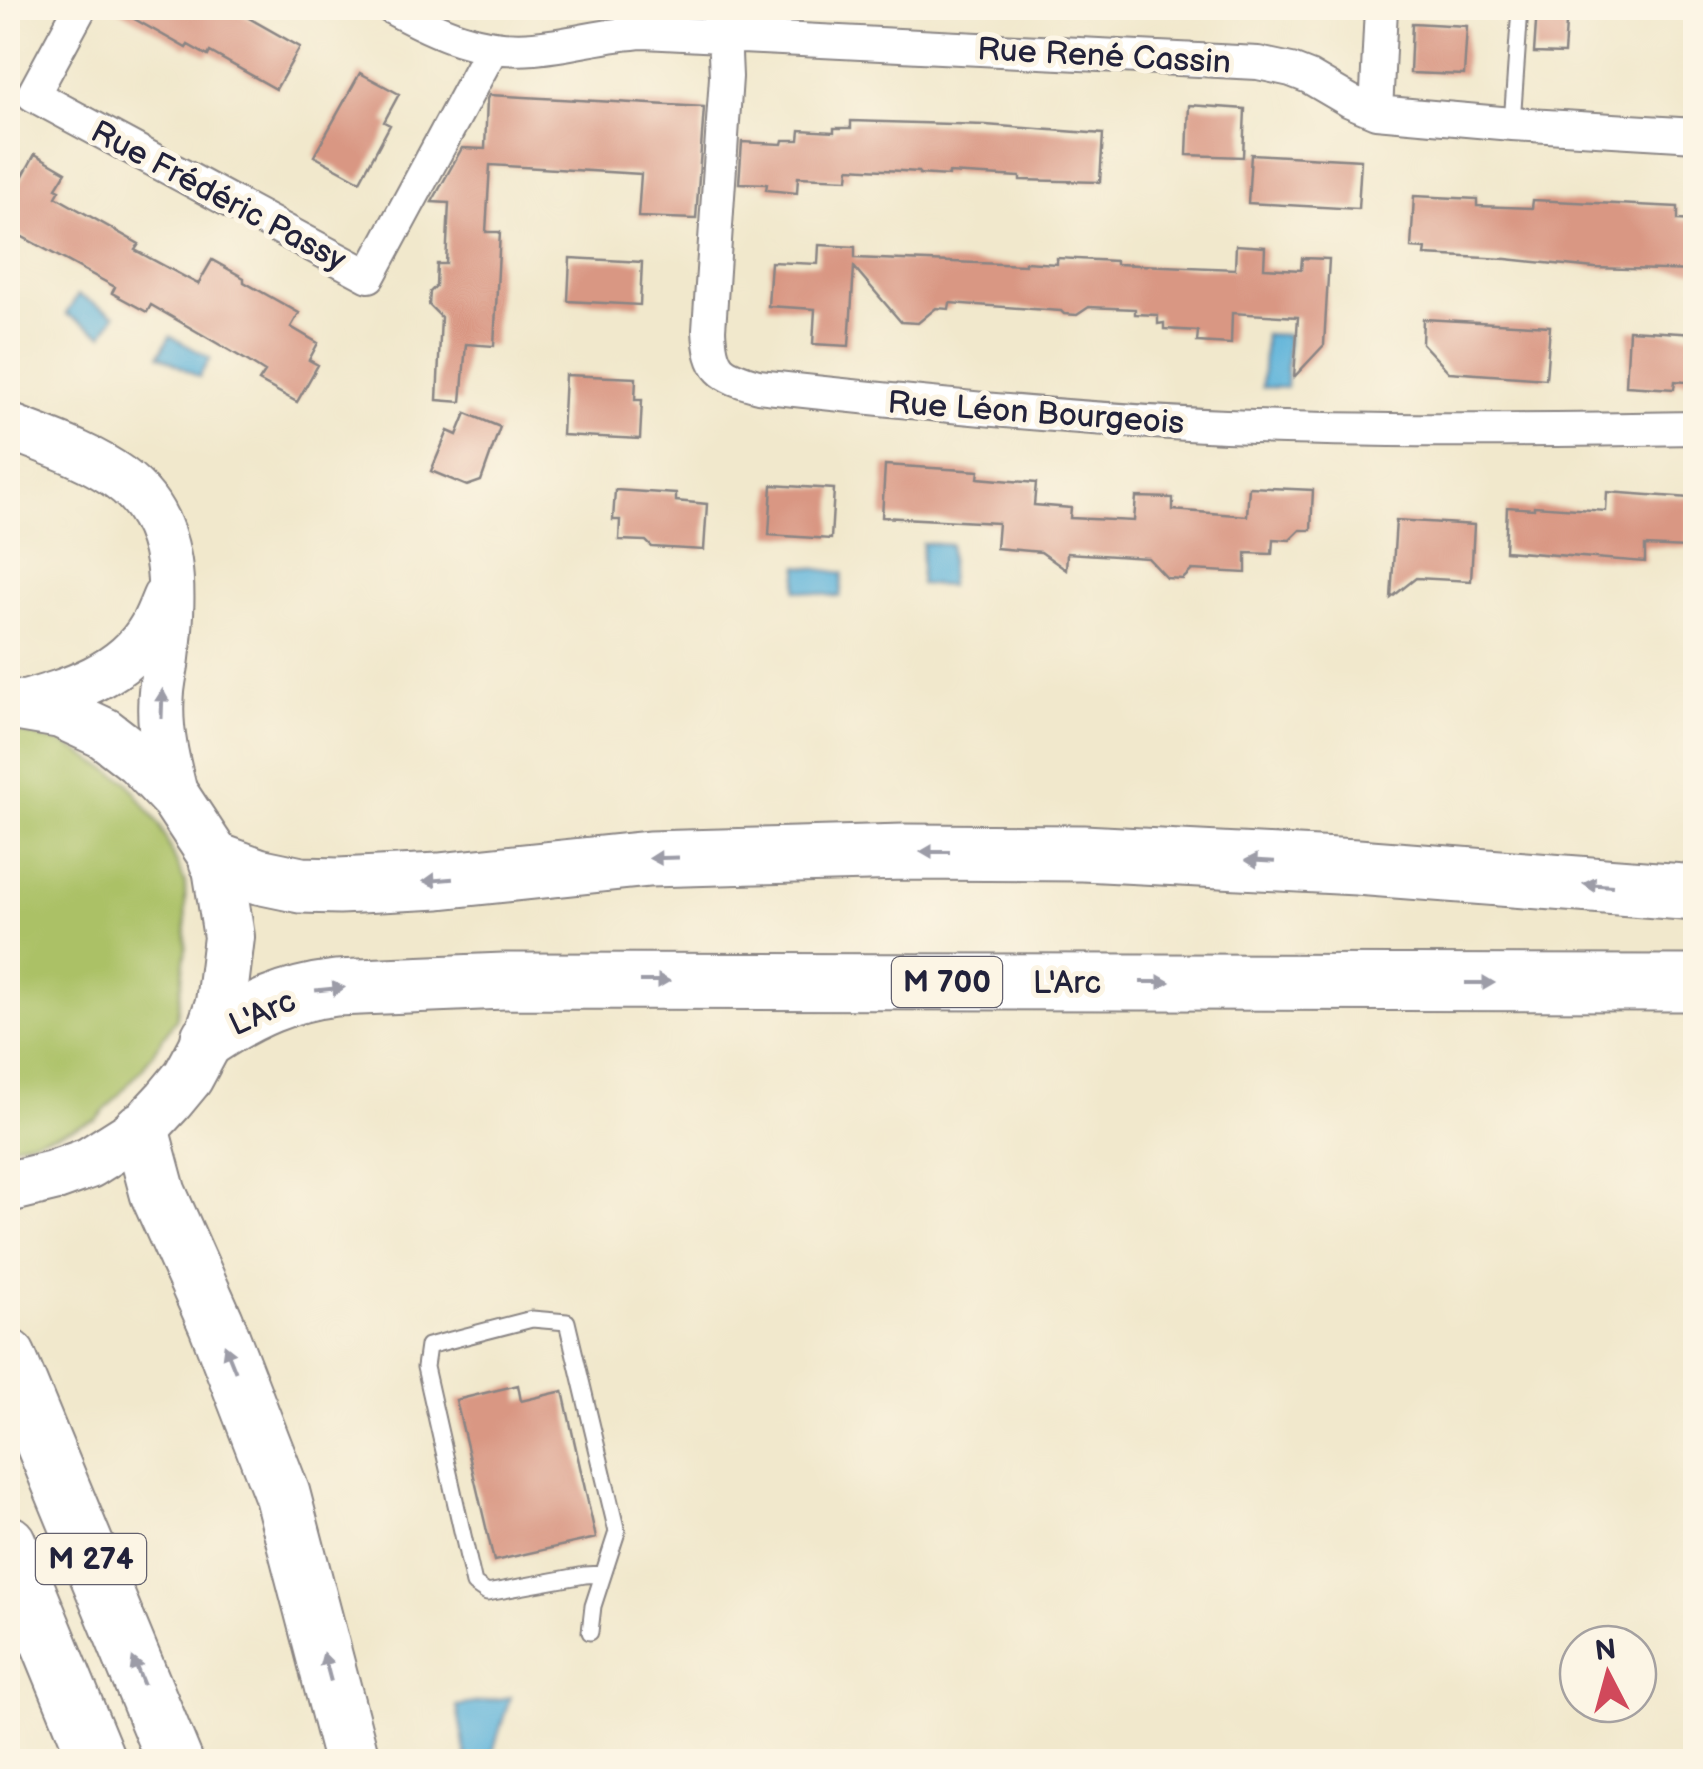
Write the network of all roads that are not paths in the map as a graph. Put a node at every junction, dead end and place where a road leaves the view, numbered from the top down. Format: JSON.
{"nodes":[{"id":1,"x":80,"y":8,"type":"edge"},
{"id":2,"x":392,"y":8,"type":"edge"},
{"id":3,"x":1382,"y":8,"type":"edge"},
{"id":4,"x":1520,"y":8,"type":"edge"},
{"id":5,"x":724,"y":21,"type":"edge"},
{"id":6,"x":492,"y":48,"type":"junction"},
{"id":7,"x":1376,"y":112,"type":"junction"},
{"id":8,"x":1512,"y":124,"type":"junction"},
{"id":9,"x":1696,"y":135,"type":"edge"},
{"id":10,"x":8,"y":426,"type":"edge"},
{"id":11,"x":1696,"y":428,"type":"edge"},
{"id":12,"x":172,"y":582,"type":"junction"},
{"id":13,"x":14,"y":705,"type":"edge"},
{"id":14,"x":176,"y":799,"type":"junction"},
{"id":15,"x":218,"y":861,"type":"junction"},
{"id":16,"x":1696,"y":893,"type":"edge"},
{"id":17,"x":1696,"y":984,"type":"edge"},
{"id":18,"x":209,"y":1038,"type":"junction"},
{"id":19,"x":141,"y":1130,"type":"junction"},
{"id":20,"x":30,"y":1182,"type":"edge"},
{"id":21,"x":8,"y":1357,"type":"edge"},
{"id":22,"x":8,"y":1543,"type":"edge"},
{"id":23,"x":603,"y":1574,"type":"junction"},
{"id":24,"x":590,"y":1632,"type":"dead end"},
{"id":25,"x":98,"y":1762,"type":"edge"},
{"id":26,"x":175,"y":1762,"type":"edge"},
{"id":27,"x":352,"y":1762,"type":"edge"}],
"edges":[{"from":1,"to":6,"type":"street","name":"Rue Frédéric Passy"},
{"from":2,"to":6,"type":"street","name":"Rue René Cassin"},
{"from":3,"to":7,"type":"street"},
{"from":4,"to":8,"type":"lane"},
{"from":5,"to":6,"type":"street","name":"Rue René Cassin"},
{"from":5,"to":7,"type":"street","name":"Rue René Cassin"},
{"from":5,"to":11,"type":"street","name":"Rue Léon Bourgeois"},
{"from":7,"to":8,"type":"street","name":"Rue René Cassin"},
{"from":8,"to":9,"type":"street","name":"Rue René Cassin"},
{"from":10,"to":12,"type":"main road"},
{"from":12,"to":13,"type":"main road"},
{"from":14,"to":12,"type":"main road","one_way":true},
{"from":13,"to":14,"type":"main road"},
{"from":14,"to":15,"type":"main road"},
{"from":16,"to":15,"type":"highway","one_way":true},
{"from":15,"to":18,"type":"main road"},
{"from":18,"to":17,"type":"highway","name":"L'Arc","number":"M 700","one_way":true},
{"from":18,"to":19,"type":"main road"},
{"from":19,"to":20,"type":"main road"},
{"from":27,"to":19,"type":"highway","one_way":true},
{"from":26,"to":21,"type":"highway","number":"M 274","one_way":true},
{"from":22,"to":25,"type":"highway","number":"M 274"},
{"from":23,"to":23,"type":"lane"},
{"from":23,"to":24,"type":"lane"}]}
